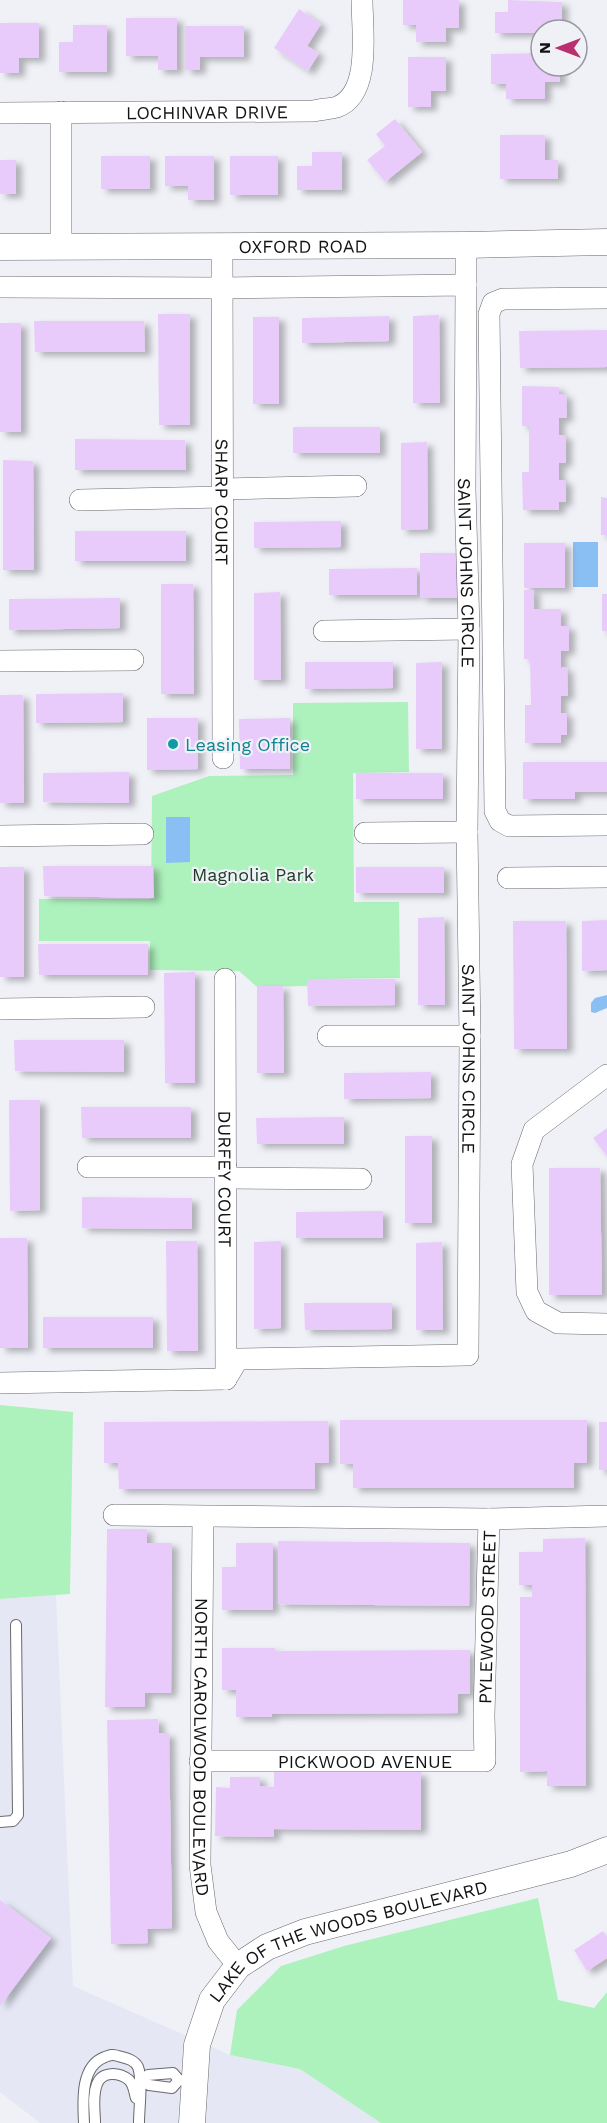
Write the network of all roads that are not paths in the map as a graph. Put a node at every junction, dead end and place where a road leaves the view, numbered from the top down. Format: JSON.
{"nodes":[{"id":1,"x":362,"y":0,"type":"edge"},
{"id":2,"x":61,"y":112,"type":"junction"},
{"id":3,"x":0,"y":113,"type":"edge"},
{"id":4,"x":607,"y":242,"type":"edge"},
{"id":5,"x":466,"y":245,"type":"junction"},
{"id":6,"x":61,"y":246,"type":"junction"},
{"id":7,"x":222,"y":246,"type":"junction"},
{"id":8,"x":0,"y":247,"type":"edge"},
{"id":9,"x":466,"y":285,"type":"junction"},
{"id":10,"x":0,"y":287,"type":"edge"},
{"id":11,"x":222,"y":288,"type":"junction"},
{"id":12,"x":607,"y":298,"type":"edge"},
{"id":13,"x":356,"y":486,"type":"dead end"},
{"id":14,"x":223,"y":493,"type":"junction"},
{"id":15,"x":80,"y":500,"type":"dead end"},
{"id":16,"x":469,"y":628,"type":"junction"},
{"id":17,"x":324,"y":631,"type":"dead end"},
{"id":18,"x":133,"y":660,"type":"dead end"},
{"id":19,"x":0,"y":662,"type":"edge"},
{"id":20,"x":223,"y":758,"type":"dead end"},
{"id":21,"x":607,"y":825,"type":"edge"},
{"id":22,"x":467,"y":832,"type":"junction"},
{"id":23,"x":365,"y":833,"type":"dead end"},
{"id":24,"x":143,"y":834,"type":"dead end"},
{"id":25,"x":0,"y":836,"type":"edge"},
{"id":26,"x":607,"y":877,"type":"edge"},
{"id":27,"x":508,"y":878,"type":"dead end"},
{"id":28,"x":225,"y":979,"type":"dead end"},
{"id":29,"x":144,"y":1007,"type":"dead end"},
{"id":30,"x":0,"y":1009,"type":"edge"},
{"id":31,"x":328,"y":1036,"type":"dead end"},
{"id":32,"x":470,"y":1036,"type":"junction"},
{"id":33,"x":607,"y":1075,"type":"edge"},
{"id":34,"x":88,"y":1167,"type":"dead end"},
{"id":35,"x":226,"y":1172,"type":"junction"},
{"id":36,"x":361,"y":1179,"type":"dead end"},
{"id":37,"x":607,"y":1324,"type":"edge"},
{"id":38,"x":226,"y":1379,"type":"junction"},
{"id":39,"x":0,"y":1383,"type":"edge"},
{"id":40,"x":114,"y":1515,"type":"dead end"},
{"id":41,"x":607,"y":1516,"type":"edge"},
{"id":42,"x":202,"y":1517,"type":"junction"},
{"id":43,"x":489,"y":1519,"type":"junction"},
{"id":44,"x":16,"y":1625,"type":"dead end"},
{"id":45,"x":484,"y":1716,"type":"joint"},
{"id":46,"x":200,"y":1761,"type":"junction"},
{"id":47,"x":0,"y":1822,"type":"edge"},
{"id":48,"x":607,"y":1850,"type":"edge"},
{"id":49,"x":238,"y":1966,"type":"junction"},
{"id":50,"x":142,"y":2080,"type":"junction"},
{"id":51,"x":186,"y":2081,"type":"junction"},
{"id":52,"x":139,"y":2118,"type":"edge"},
{"id":53,"x":84,"y":2123,"type":"edge"},
{"id":54,"x":95,"y":2123,"type":"edge"},
{"id":55,"x":192,"y":2123,"type":"edge"}],
"edges":[{"from":1,"to":2,"type":"street","name":"LOCHINVAR DRIVE"},
{"from":2,"to":3,"type":"street","name":"LOCHINVAR DRIVE"},
{"from":2,"to":6,"type":"street"},
{"from":4,"to":5,"type":"street","name":"OXFORD ROAD"},
{"from":5,"to":7,"type":"street","name":"OXFORD ROAD"},
{"from":5,"to":9,"type":"street","name":"SAINT JOHNS CIRCLE"},
{"from":6,"to":7,"type":"street","name":"OXFORD ROAD"},
{"from":6,"to":8,"type":"street","name":"OXFORD ROAD"},
{"from":7,"to":11,"type":"street","name":"SHARP COURT"},
{"from":9,"to":11,"type":"street"},
{"from":9,"to":16,"type":"street","name":"SAINT JOHNS CIRCLE"},
{"from":10,"to":11,"type":"street"},
{"from":11,"to":14,"type":"street","name":"SHARP COURT"},
{"from":12,"to":21,"type":"street"},
{"from":13,"to":14,"type":"street"},
{"from":14,"to":15,"type":"street"},
{"from":14,"to":20,"type":"street","name":"SHARP COURT"},
{"from":16,"to":17,"type":"street"},
{"from":16,"to":22,"type":"street","name":"SAINT JOHNS CIRCLE"},
{"from":18,"to":19,"type":"street"},
{"from":22,"to":23,"type":"street"},
{"from":22,"to":32,"type":"street","name":"SAINT JOHNS CIRCLE"},
{"from":24,"to":25,"type":"street"},
{"from":26,"to":27,"type":"street"},
{"from":28,"to":35,"type":"street","name":"DURFEY COURT"},
{"from":29,"to":30,"type":"street"},
{"from":31,"to":32,"type":"street"},
{"from":32,"to":38,"type":"street","name":"SAINT JOHNS CIRCLE"},
{"from":33,"to":37,"type":"street"},
{"from":34,"to":35,"type":"street"},
{"from":35,"to":36,"type":"street"},
{"from":35,"to":38,"type":"street","name":"DURFEY COURT"},
{"from":38,"to":39,"type":"street"},
{"from":40,"to":42,"type":"street"},
{"from":41,"to":43,"type":"street"},
{"from":42,"to":43,"type":"street"},
{"from":42,"to":46,"type":"street","name":"NORTH CAROLWOOD BOULEVARD"},
{"from":43,"to":45,"type":"street","name":"PYLEWOOD STREET"},
{"from":44,"to":47,"type":"lane"},
{"from":45,"to":46,"type":"street","name":"PICKWOOD AVENUE"},
{"from":46,"to":49,"type":"street","name":"NORTH CAROLWOOD BOULEVARD"},
{"from":48,"to":49,"type":"street","name":"LAKE OF THE WOODS BOULEVARD"},
{"from":49,"to":51,"type":"street","name":"LAKE OF THE WOODS BOULEVARD"},
{"from":50,"to":51,"type":"lane"},
{"from":50,"to":52,"type":"lane"},
{"from":50,"to":53,"type":"lane"},
{"from":51,"to":55,"type":"street","name":"LAKE OF THE WOODS BOULEVARD"},
{"from":52,"to":54,"type":"lane"}]}
